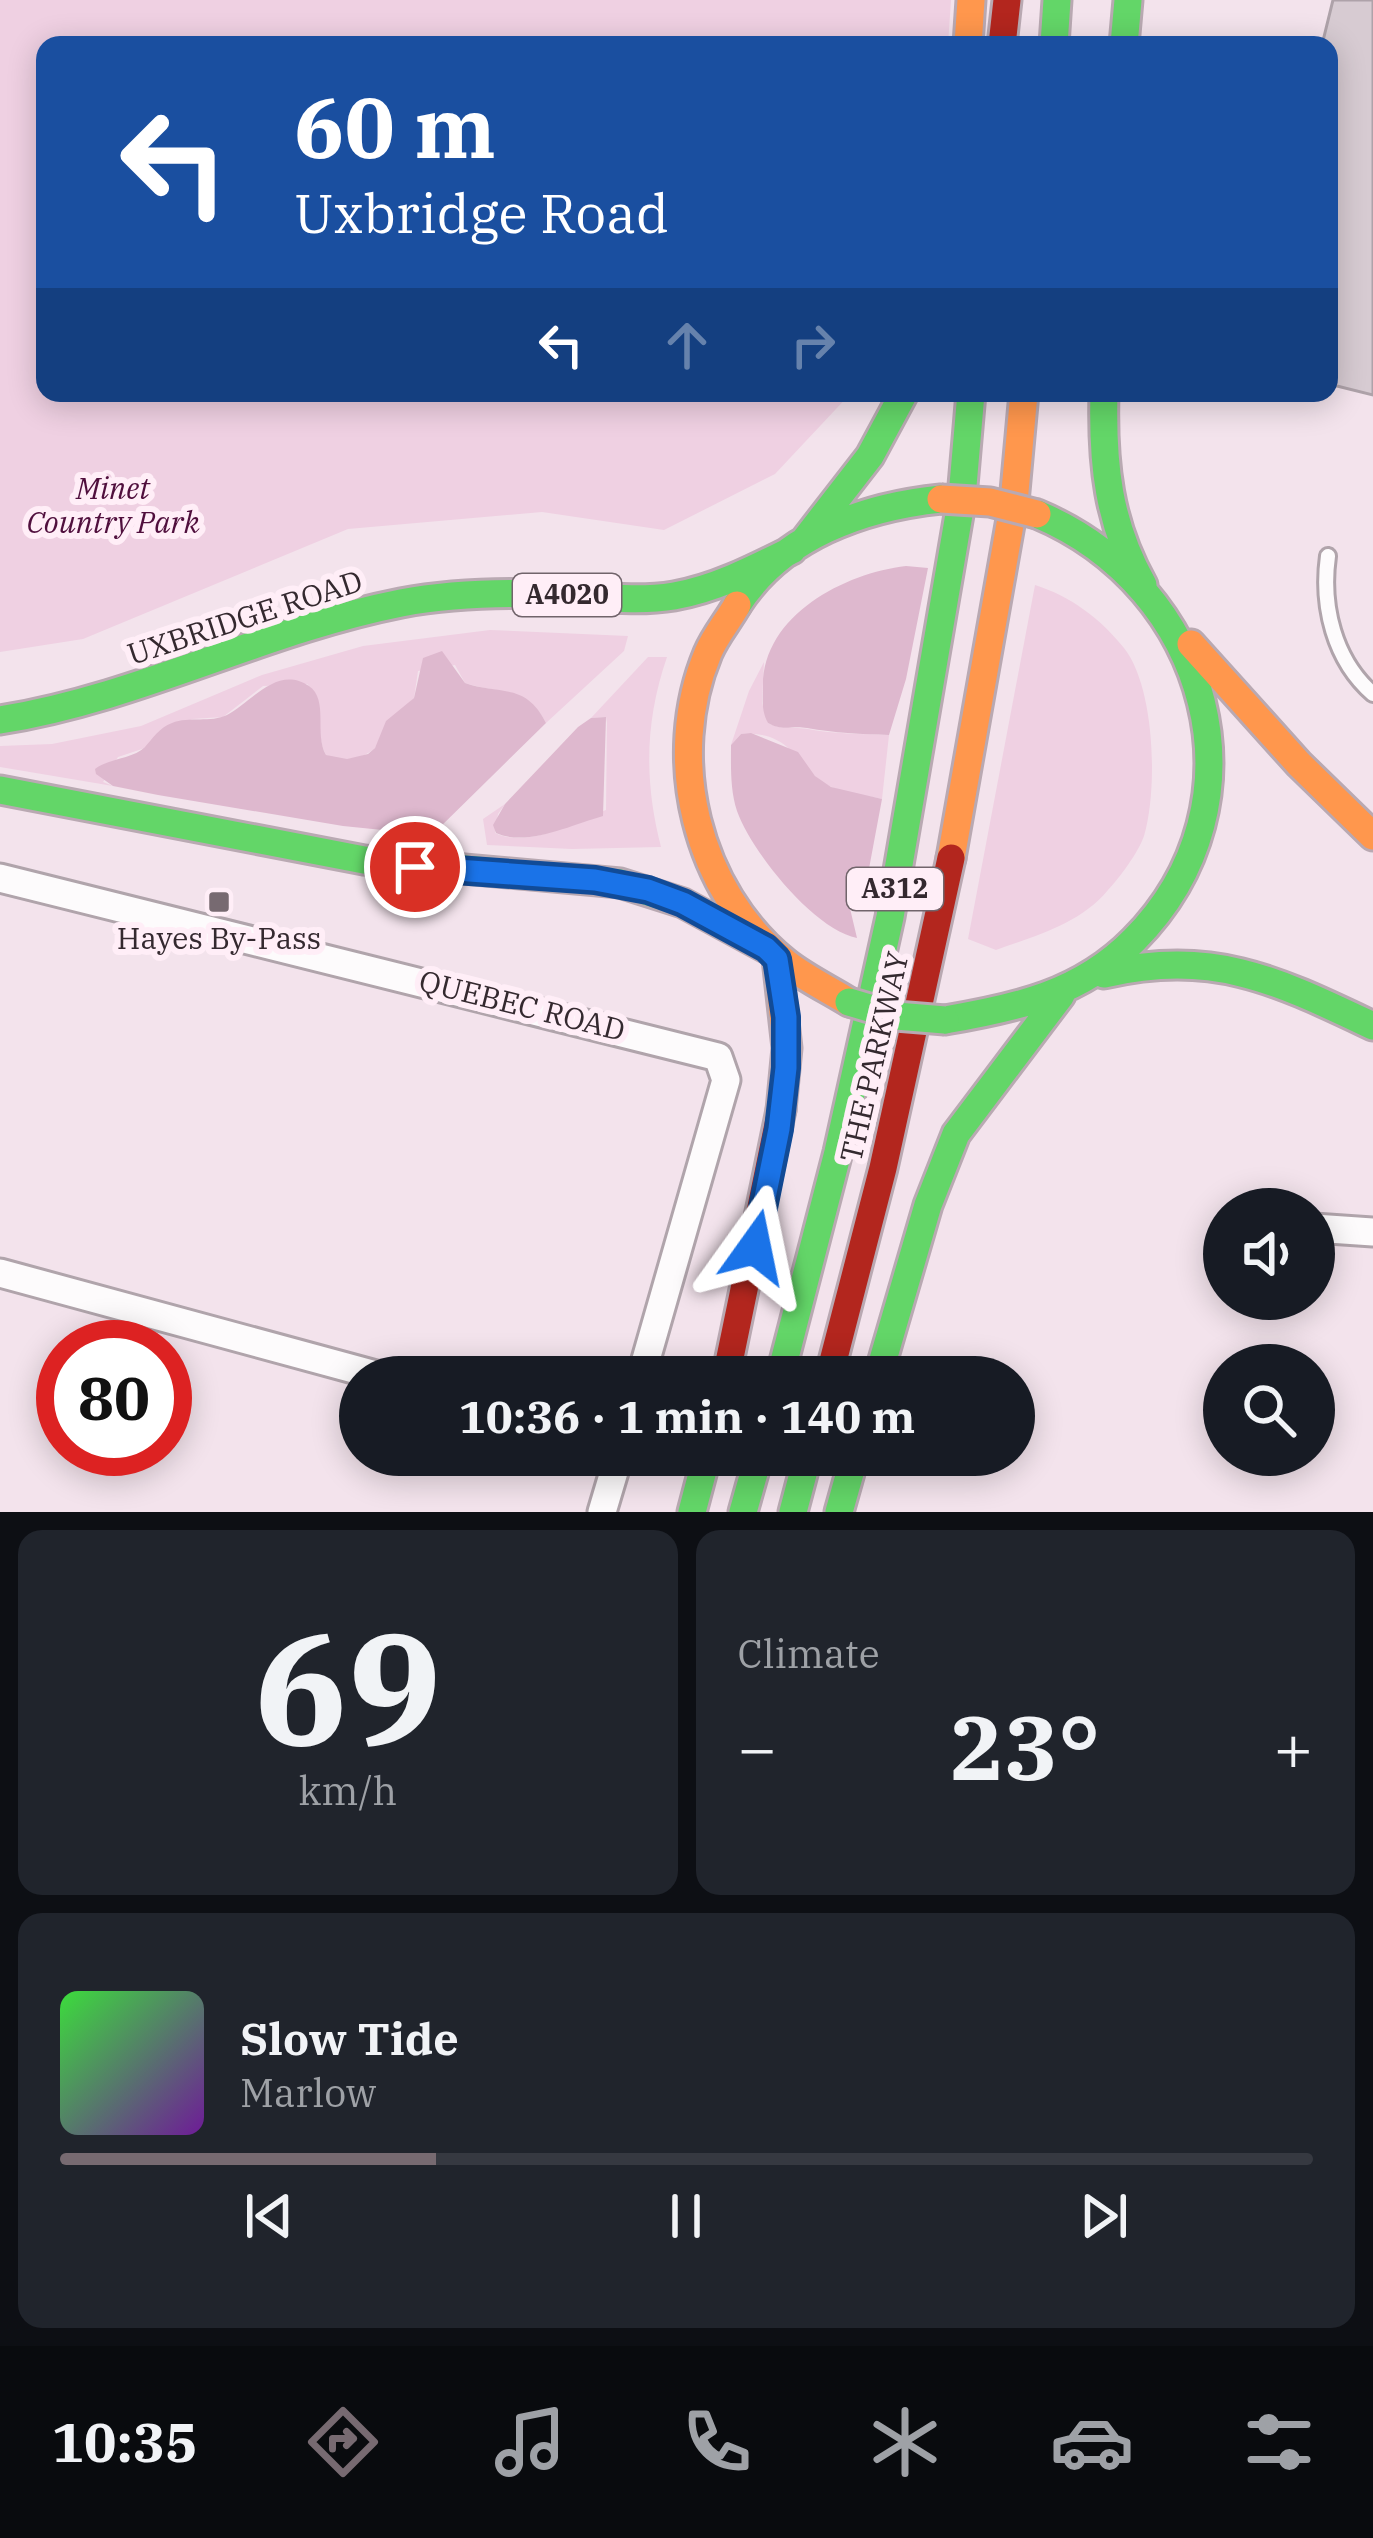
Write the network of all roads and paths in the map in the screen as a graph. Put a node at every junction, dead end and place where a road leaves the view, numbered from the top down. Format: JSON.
{"nodes":[{"id":1,"x":971,"y":0,"type":"edge"},
{"id":2,"x":1006,"y":0,"type":"edge"},
{"id":3,"x":1057,"y":0,"type":"edge"},
{"id":4,"x":1128,"y":0,"type":"edge"},
{"id":5,"x":969,"y":36,"type":"edge"},
{"id":6,"x":1004,"y":36,"type":"edge"},
{"id":7,"x":1055,"y":36,"type":"edge"},
{"id":8,"x":1125,"y":36,"type":"edge"},
{"id":9,"x":899,"y":402,"type":"edge"},
{"id":10,"x":970,"y":402,"type":"edge"},
{"id":11,"x":1023,"y":402,"type":"edge"},
{"id":12,"x":1104,"y":402,"type":"edge"},
{"id":13,"x":798,"y":545,"type":"junction"},
{"id":14,"x":1328,"y":556,"type":"dead end"},
{"id":15,"x":1143,"y":585,"type":"junction"},
{"id":16,"x":1167,"y":616,"type":"junction"},
{"id":17,"x":1373,"y":694,"type":"edge"},
{"id":18,"x":0,"y":720,"type":"edge"},
{"id":19,"x":0,"y":790,"type":"edge"},
{"id":20,"x":1373,"y":836,"type":"edge"},
{"id":21,"x":0,"y":878,"type":"edge"},
{"id":22,"x":772,"y":953,"type":"junction"},
{"id":23,"x":1091,"y":978,"type":"junction"},
{"id":24,"x":1061,"y":995,"type":"junction"},
{"id":25,"x":1373,"y":1026,"type":"edge"},
{"id":26,"x":1335,"y":1229,"type":"edge"},
{"id":27,"x":1373,"y":1232,"type":"edge"},
{"id":28,"x":0,"y":1273,"type":"edge"},
{"id":29,"x":647,"y":1356,"type":"edge"},
{"id":30,"x":730,"y":1356,"type":"edge"},
{"id":31,"x":785,"y":1356,"type":"edge"},
{"id":32,"x":835,"y":1356,"type":"edge"},
{"id":33,"x":884,"y":1356,"type":"edge"},
{"id":34,"x":339,"y":1365,"type":"edge"},
{"id":35,"x":613,"y":1476,"type":"edge"},
{"id":36,"x":701,"y":1476,"type":"edge"},
{"id":37,"x":753,"y":1476,"type":"edge"},
{"id":38,"x":802,"y":1476,"type":"edge"},
{"id":39,"x":849,"y":1476,"type":"edge"},
{"id":40,"x":602,"y":1512,"type":"edge"},
{"id":41,"x":692,"y":1512,"type":"edge"},
{"id":42,"x":743,"y":1512,"type":"edge"},
{"id":43,"x":793,"y":1512,"type":"edge"},
{"id":44,"x":838,"y":1512,"type":"edge"}],
"edges":[{"from":1,"to":5,"type":"main road"},
{"from":2,"to":6,"type":"main road"},
{"from":3,"to":7,"type":"main road"},
{"from":4,"to":8,"type":"main road"},
{"from":9,"to":13,"type":"main road"},
{"from":10,"to":31,"type":"main road","name":"THE PARKWAY","number":"A312"},
{"from":11,"to":32,"type":"main road","name":"THE PARKWAY","number":"A312"},
{"from":12,"to":15,"type":"main road"},
{"from":13,"to":15,"type":"main road","name":"UXBRIDGE ROAD","bridge":true},
{"from":13,"to":18,"type":"main road","name":"UXBRIDGE ROAD","number":"A4020"},
{"from":13,"to":22,"type":"main road"},
{"from":14,"to":17,"type":"lane"},
{"from":15,"to":16,"type":"main road"},
{"from":16,"to":20,"type":"main road"},
{"from":16,"to":23,"type":"main road"},
{"from":19,"to":22,"type":"main road"},
{"from":21,"to":29,"type":"street","name":"QUEBEC ROAD"},
{"from":22,"to":24,"type":"main road","bridge":true},
{"from":22,"to":30,"type":"main road"},
{"from":23,"to":24,"type":"main road"},
{"from":23,"to":25,"type":"main road"},
{"from":24,"to":33,"type":"main road"},
{"from":26,"to":27,"type":"street"},
{"from":28,"to":34,"type":"street"},
{"from":35,"to":40,"type":"street"},
{"from":36,"to":41,"type":"main road"},
{"from":37,"to":42,"type":"main road"},
{"from":38,"to":43,"type":"main road"},
{"from":39,"to":44,"type":"main road"}]}
